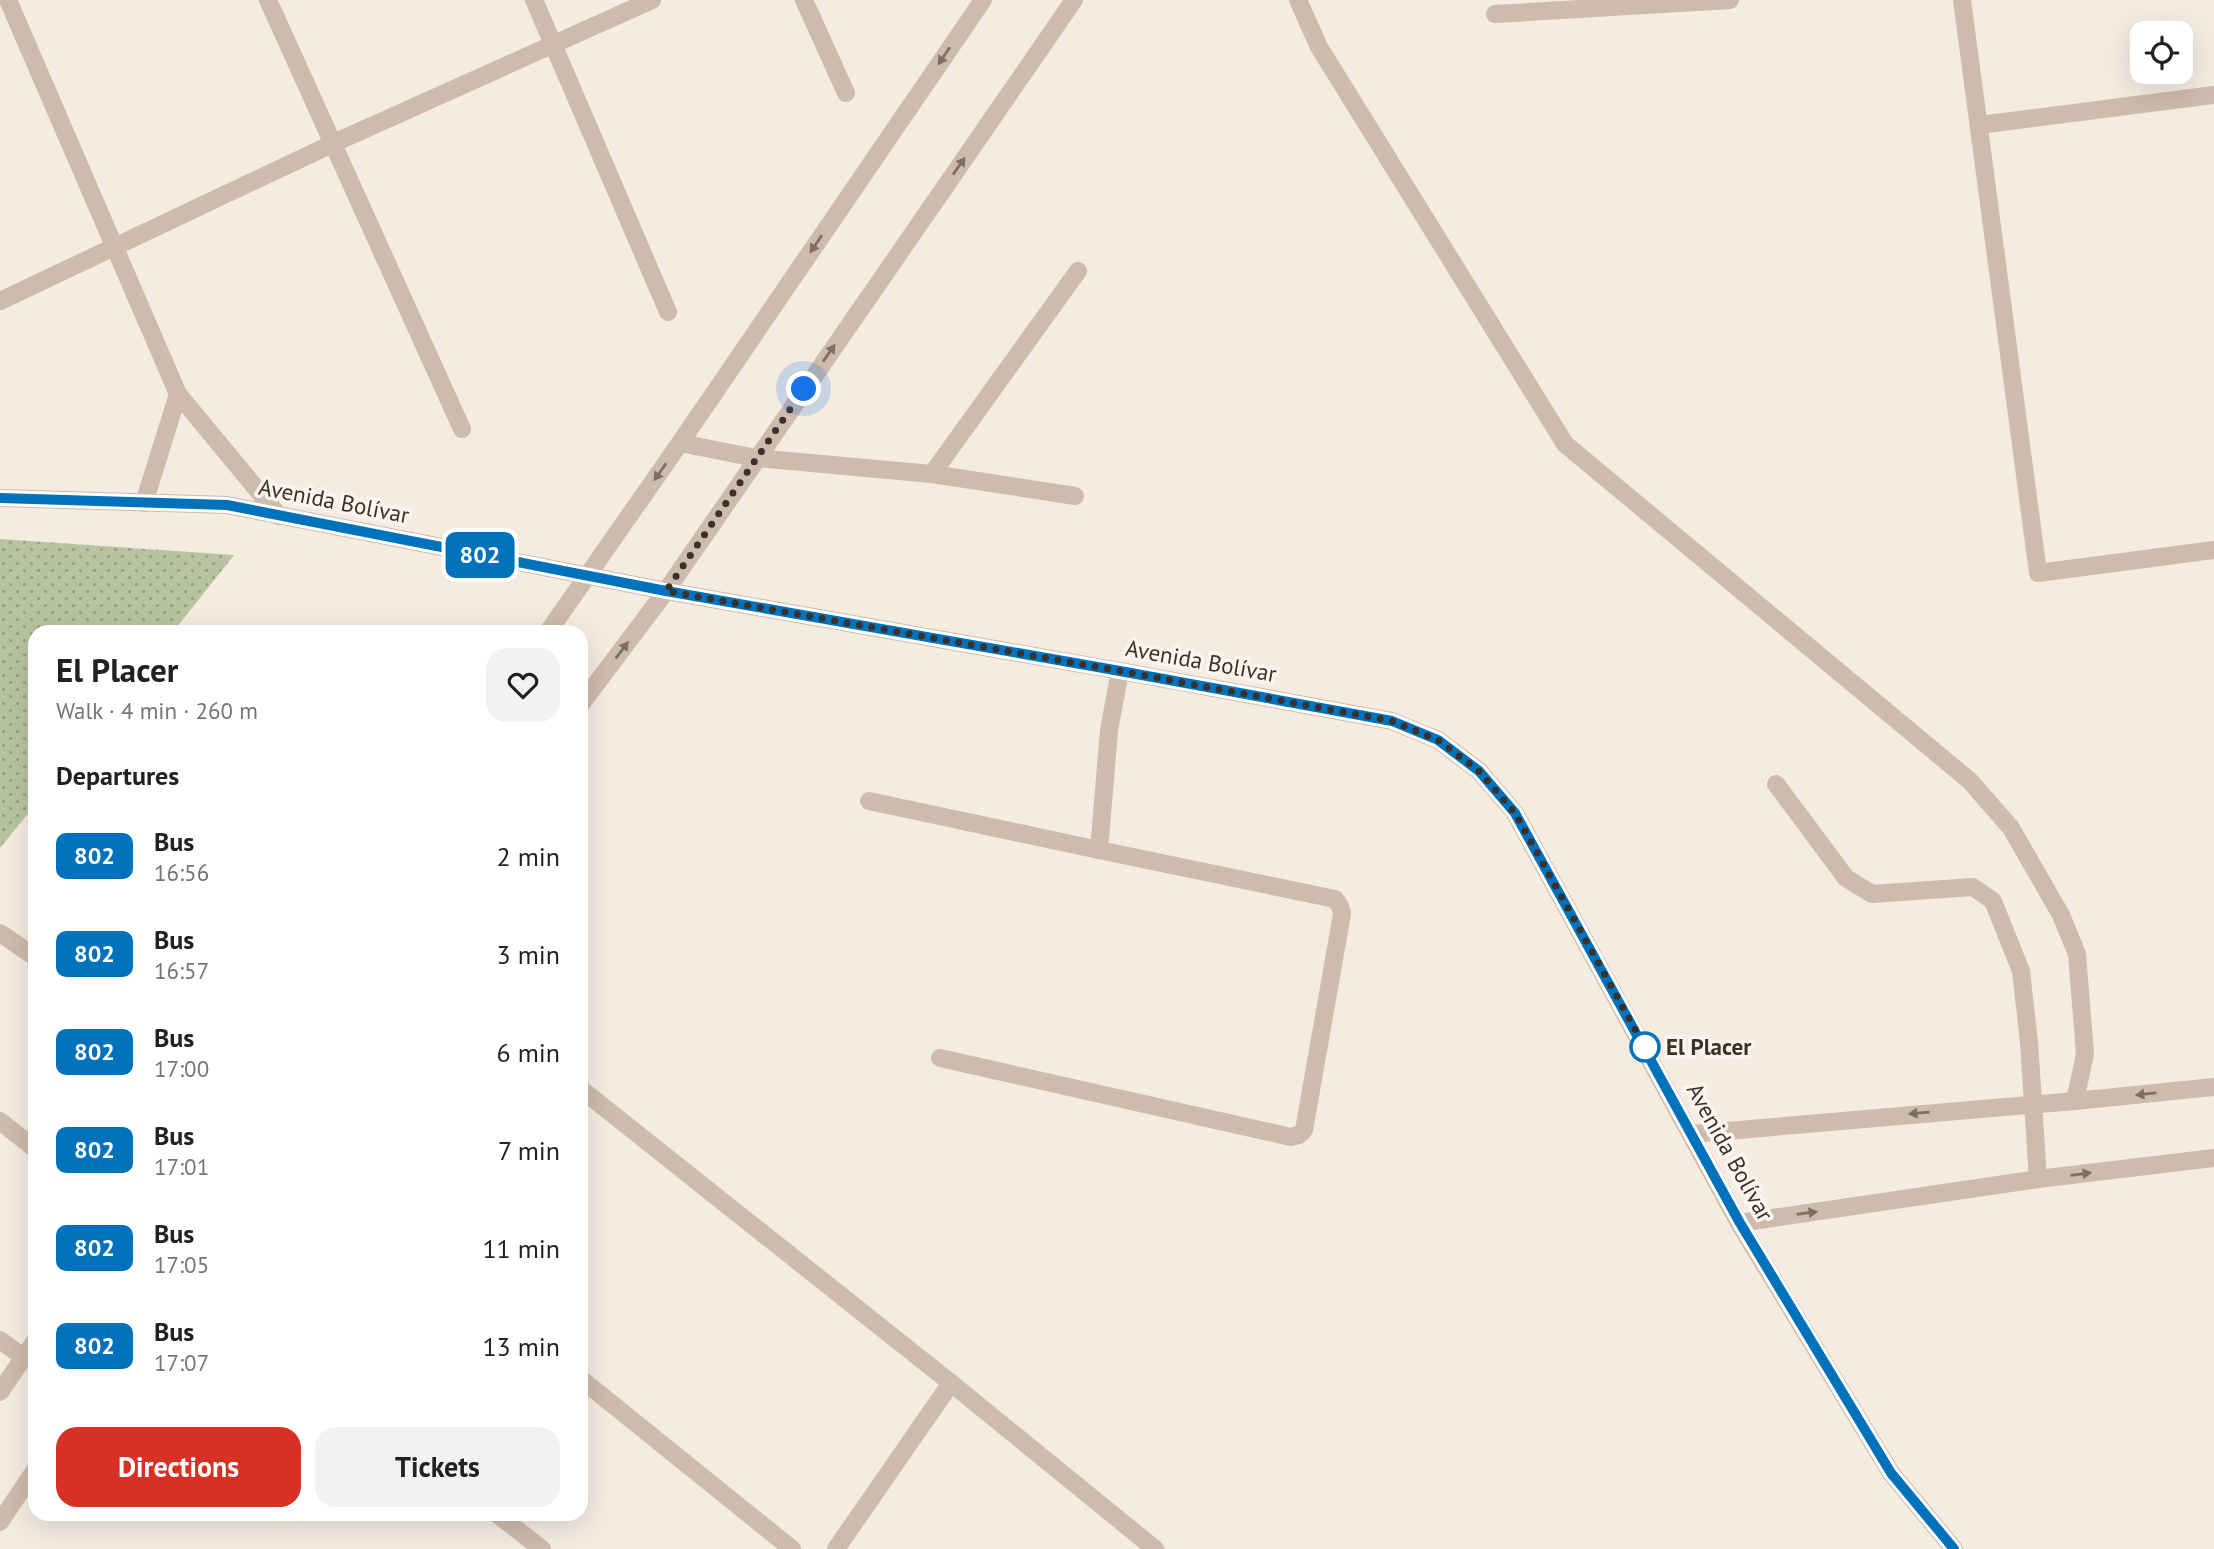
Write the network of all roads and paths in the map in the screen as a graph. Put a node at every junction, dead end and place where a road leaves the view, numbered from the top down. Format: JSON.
{"nodes":[{"id":1,"x":8,"y":0,"type":"edge"},
{"id":2,"x":268,"y":0,"type":"edge"},
{"id":3,"x":534,"y":0,"type":"edge"},
{"id":4,"x":652,"y":0,"type":"edge"},
{"id":5,"x":804,"y":0,"type":"edge"},
{"id":6,"x":983,"y":0,"type":"edge"},
{"id":7,"x":1074,"y":0,"type":"edge"},
{"id":8,"x":1298,"y":0,"type":"edge"},
{"id":9,"x":1730,"y":0,"type":"edge"},
{"id":10,"x":1962,"y":0,"type":"edge"},
{"id":11,"x":1494,"y":14,"type":"dead end"},
{"id":12,"x":553,"y":44,"type":"junction"},
{"id":13,"x":846,"y":93,"type":"dead end"},
{"id":14,"x":2214,"y":95,"type":"edge"},
{"id":15,"x":1979,"y":125,"type":"junction"},
{"id":16,"x":334,"y":143,"type":"junction"},
{"id":17,"x":113,"y":247,"type":"junction"},
{"id":18,"x":1078,"y":271,"type":"dead end"},
{"id":19,"x":0,"y":301,"type":"edge"},
{"id":20,"x":668,"y":312,"type":"dead end"},
{"id":21,"x":178,"y":394,"type":"junction"},
{"id":22,"x":462,"y":429,"type":"dead end"},
{"id":23,"x":680,"y":443,"type":"junction"},
{"id":24,"x":756,"y":458,"type":"junction"},
{"id":25,"x":932,"y":474,"type":"junction"},
{"id":26,"x":1075,"y":496,"type":"dead end"},
{"id":27,"x":0,"y":498,"type":"edge"},
{"id":28,"x":144,"y":503,"type":"junction"},
{"id":29,"x":279,"y":516,"type":"junction"},
{"id":30,"x":2214,"y":550,"type":"edge"},
{"id":31,"x":588,"y":576,"type":"junction"},
{"id":32,"x":666,"y":591,"type":"junction"},
{"id":33,"x":553,"y":625,"type":"edge"},
{"id":34,"x":1120,"y":671,"type":"junction"},
{"id":35,"x":588,"y":695,"type":"edge"},
{"id":36,"x":1776,"y":784,"type":"dead end"},
{"id":37,"x":869,"y":801,"type":"dead end"},
{"id":38,"x":1099,"y":850,"type":"junction"},
{"id":39,"x":0,"y":933,"type":"edge"},
{"id":40,"x":28,"y":952,"type":"edge"},
{"id":41,"x":940,"y":1058,"type":"dead end"},
{"id":42,"x":2214,"y":1087,"type":"edge"},
{"id":43,"x":588,"y":1094,"type":"edge"},
{"id":44,"x":2075,"y":1101,"type":"junction"},
{"id":45,"x":2033,"y":1103,"type":"junction"},
{"id":46,"x":0,"y":1121,"type":"edge"},
{"id":47,"x":1692,"y":1134,"type":"junction"},
{"id":48,"x":28,"y":1143,"type":"edge"},
{"id":49,"x":2214,"y":1158,"type":"edge"},
{"id":50,"x":2038,"y":1179,"type":"junction"},
{"id":51,"x":1740,"y":1223,"type":"junction"},
{"id":52,"x":0,"y":1340,"type":"edge"},
{"id":53,"x":28,"y":1350,"type":"edge"},
{"id":54,"x":23,"y":1357,"type":"junction"},
{"id":55,"x":951,"y":1383,"type":"junction"},
{"id":56,"x":588,"y":1385,"type":"edge"},
{"id":57,"x":0,"y":1392,"type":"edge"},
{"id":58,"x":28,"y":1480,"type":"edge"},
{"id":59,"x":506,"y":1521,"type":"edge"},
{"id":60,"x":0,"y":1522,"type":"edge"},
{"id":61,"x":542,"y":1549,"type":"edge"},
{"id":62,"x":792,"y":1549,"type":"edge"},
{"id":63,"x":836,"y":1549,"type":"edge"},
{"id":64,"x":1155,"y":1549,"type":"edge"},
{"id":65,"x":1954,"y":1549,"type":"edge"}],
"edges":[{"from":1,"to":17,"type":"street"},
{"from":2,"to":16,"type":"street"},
{"from":3,"to":12,"type":"street"},
{"from":4,"to":12,"type":"street"},
{"from":5,"to":13,"type":"street"},
{"from":6,"to":23,"type":"street","one_way":true},
{"from":24,"to":7,"type":"street","one_way":true},
{"from":8,"to":44,"type":"street"},
{"from":9,"to":11,"type":"street"},
{"from":10,"to":15,"type":"street"},
{"from":12,"to":16,"type":"street"},
{"from":12,"to":20,"type":"street"},
{"from":14,"to":15,"type":"street"},
{"from":15,"to":30,"type":"street"},
{"from":16,"to":17,"type":"street"},
{"from":16,"to":22,"type":"street"},
{"from":17,"to":19,"type":"street"},
{"from":17,"to":21,"type":"street"},
{"from":18,"to":25,"type":"street"},
{"from":21,"to":28,"type":"street"},
{"from":21,"to":29,"type":"street"},
{"from":23,"to":24,"type":"street"},
{"from":23,"to":31,"type":"street","one_way":true},
{"from":24,"to":25,"type":"street"},
{"from":24,"to":32,"type":"street"},
{"from":25,"to":26,"type":"street"},
{"from":27,"to":28,"type":"street","name":"Avenida Bolívar"},
{"from":28,"to":29,"type":"street","name":"Avenida Bolívar"},
{"from":29,"to":31,"type":"street","name":"Avenida Bolívar"},
{"from":31,"to":32,"type":"street","name":"Avenida Bolívar"},
{"from":31,"to":33,"type":"street"},
{"from":32,"to":34,"type":"street","name":"Avenida Bolívar"},
{"from":35,"to":32,"type":"street","one_way":true},
{"from":34,"to":38,"type":"street"},
{"from":34,"to":47,"type":"street","name":"Avenida Bolívar"},
{"from":36,"to":45,"type":"street"},
{"from":37,"to":38,"type":"street"},
{"from":38,"to":41,"type":"street"},
{"from":39,"to":40,"type":"street"},
{"from":42,"to":44,"type":"street","one_way":true},
{"from":43,"to":55,"type":"street"},
{"from":44,"to":45,"type":"street"},
{"from":45,"to":47,"type":"street","one_way":true},
{"from":45,"to":50,"type":"street"},
{"from":46,"to":48,"type":"street"},
{"from":47,"to":51,"type":"street","name":"Avenida Bolívar"},
{"from":50,"to":49,"type":"street","one_way":true},
{"from":51,"to":50,"type":"street","one_way":true},
{"from":51,"to":65,"type":"street","name":"Avenida Bolívar"},
{"from":52,"to":54,"type":"street"},
{"from":53,"to":54,"type":"street"},
{"from":54,"to":57,"type":"street"},
{"from":55,"to":63,"type":"street"},
{"from":55,"to":64,"type":"street"},
{"from":56,"to":62,"type":"street"},
{"from":58,"to":60,"type":"street"},
{"from":59,"to":61,"type":"street"}]}
